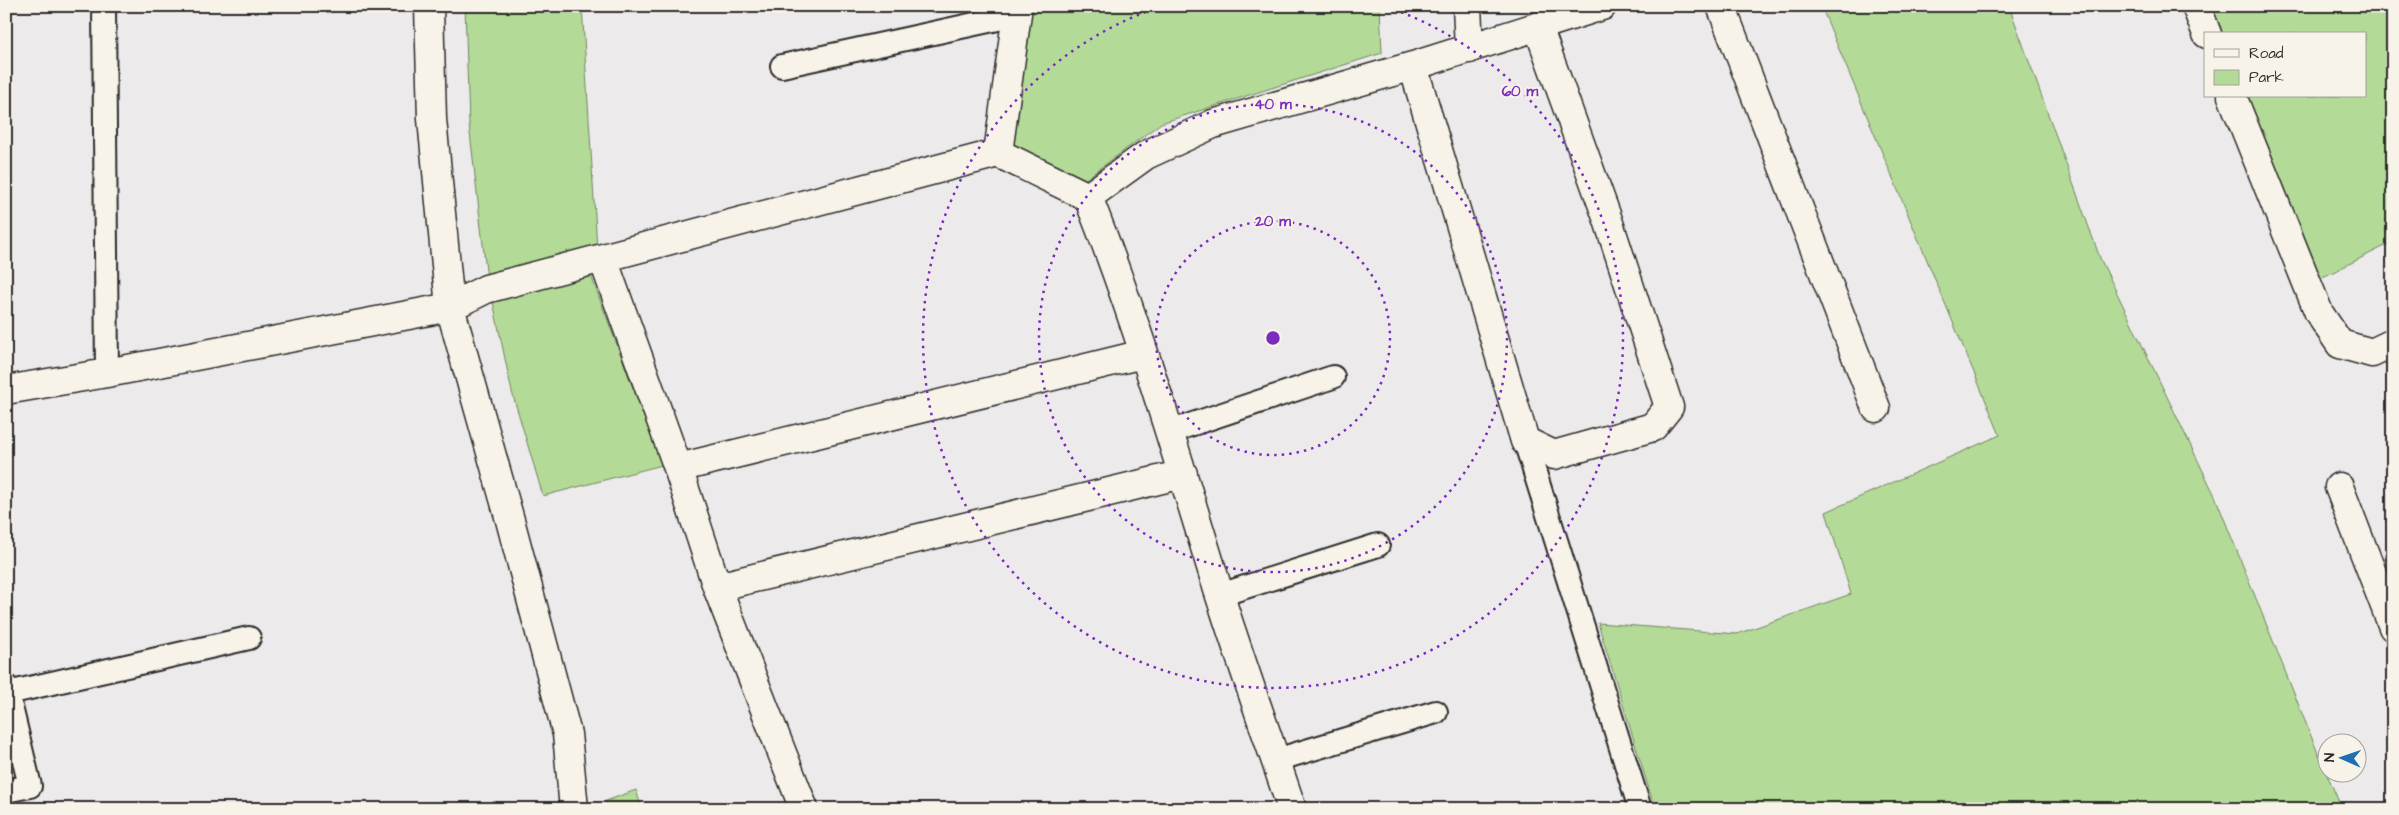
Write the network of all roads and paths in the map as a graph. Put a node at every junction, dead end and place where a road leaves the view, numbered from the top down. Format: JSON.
{"nodes":[{"id":1,"x":104,"y":6,"type":"edge"},
{"id":2,"x":429,"y":6,"type":"edge"},
{"id":3,"x":1467,"y":6,"type":"edge"},
{"id":4,"x":1602,"y":6,"type":"edge"},
{"id":5,"x":1721,"y":6,"type":"edge"},
{"id":6,"x":2196,"y":6,"type":"edge"},
{"id":7,"x":1017,"y":11,"type":"edge"},
{"id":8,"x":1538,"y":27,"type":"junction"},
{"id":9,"x":2206,"y":32,"type":"edge"},
{"id":10,"x":1469,"y":49,"type":"junction"},
{"id":11,"x":782,"y":66,"type":"dead end"},
{"id":12,"x":1413,"y":66,"type":"junction"},
{"id":13,"x":2233,"y":98,"type":"edge"},
{"id":14,"x":998,"y":153,"type":"junction"},
{"id":15,"x":1088,"y":197,"type":"junction"},
{"id":16,"x":603,"y":259,"type":"junction"},
{"id":17,"x":450,"y":307,"type":"junction"},
{"id":18,"x":2393,"y":343,"type":"edge"},
{"id":19,"x":1143,"y":354,"type":"junction"},
{"id":20,"x":107,"y":373,"type":"junction"},
{"id":21,"x":1333,"y":377,"type":"dead end"},
{"id":22,"x":6,"y":390,"type":"edge"},
{"id":23,"x":1876,"y":408,"type":"dead end"},
{"id":24,"x":1169,"y":432,"type":"junction"},
{"id":25,"x":1525,"y":441,"type":"junction"},
{"id":26,"x":678,"y":468,"type":"junction"},
{"id":27,"x":1183,"y":474,"type":"junction"},
{"id":28,"x":2339,"y":487,"type":"dead end"},
{"id":29,"x":1378,"y":545,"type":"dead end"},
{"id":30,"x":717,"y":587,"type":"junction"},
{"id":31,"x":1220,"y":595,"type":"junction"},
{"id":32,"x":2393,"y":627,"type":"edge"},
{"id":33,"x":249,"y":638,"type":"dead end"},
{"id":34,"x":7,"y":690,"type":"edge"},
{"id":35,"x":1436,"y":712,"type":"dead end"},
{"id":36,"x":1276,"y":760,"type":"junction"},
{"id":37,"x":6,"y":791,"type":"edge"},
{"id":38,"x":574,"y":809,"type":"edge"},
{"id":39,"x":804,"y":809,"type":"edge"},
{"id":40,"x":1292,"y":809,"type":"edge"},
{"id":41,"x":1640,"y":809,"type":"edge"}],
"edges":[{"from":1,"to":20,"type":"lane"},
{"from":2,"to":17,"type":"street"},
{"from":3,"to":10,"type":"street"},
{"from":4,"to":8,"type":"street"},
{"from":5,"to":23,"type":"street"},
{"from":6,"to":9,"type":"street"},
{"from":7,"to":11,"type":"lane"},
{"from":7,"to":14,"type":"street"},
{"from":8,"to":10,"type":"street"},
{"from":8,"to":25,"type":"street"},
{"from":10,"to":12,"type":"street"},
{"from":12,"to":15,"type":"street"},
{"from":12,"to":25,"type":"street"},
{"from":13,"to":18,"type":"street"},
{"from":14,"to":15,"type":"street"},
{"from":14,"to":16,"type":"street"},
{"from":15,"to":19,"type":"street"},
{"from":16,"to":17,"type":"street"},
{"from":16,"to":26,"type":"street"},
{"from":17,"to":20,"type":"street"},
{"from":17,"to":38,"type":"street"},
{"from":19,"to":24,"type":"street"},
{"from":19,"to":26,"type":"street"},
{"from":20,"to":22,"type":"street"},
{"from":21,"to":24,"type":"lane"},
{"from":24,"to":27,"type":"street"},
{"from":25,"to":41,"type":"lane"},
{"from":26,"to":30,"type":"street"},
{"from":27,"to":30,"type":"street"},
{"from":27,"to":31,"type":"street"},
{"from":28,"to":32,"type":"street"},
{"from":29,"to":31,"type":"lane"},
{"from":30,"to":39,"type":"street"},
{"from":31,"to":36,"type":"street"},
{"from":33,"to":34,"type":"lane"},
{"from":34,"to":37,"type":"lane"},
{"from":35,"to":36,"type":"lane"},
{"from":36,"to":40,"type":"street"}]}
